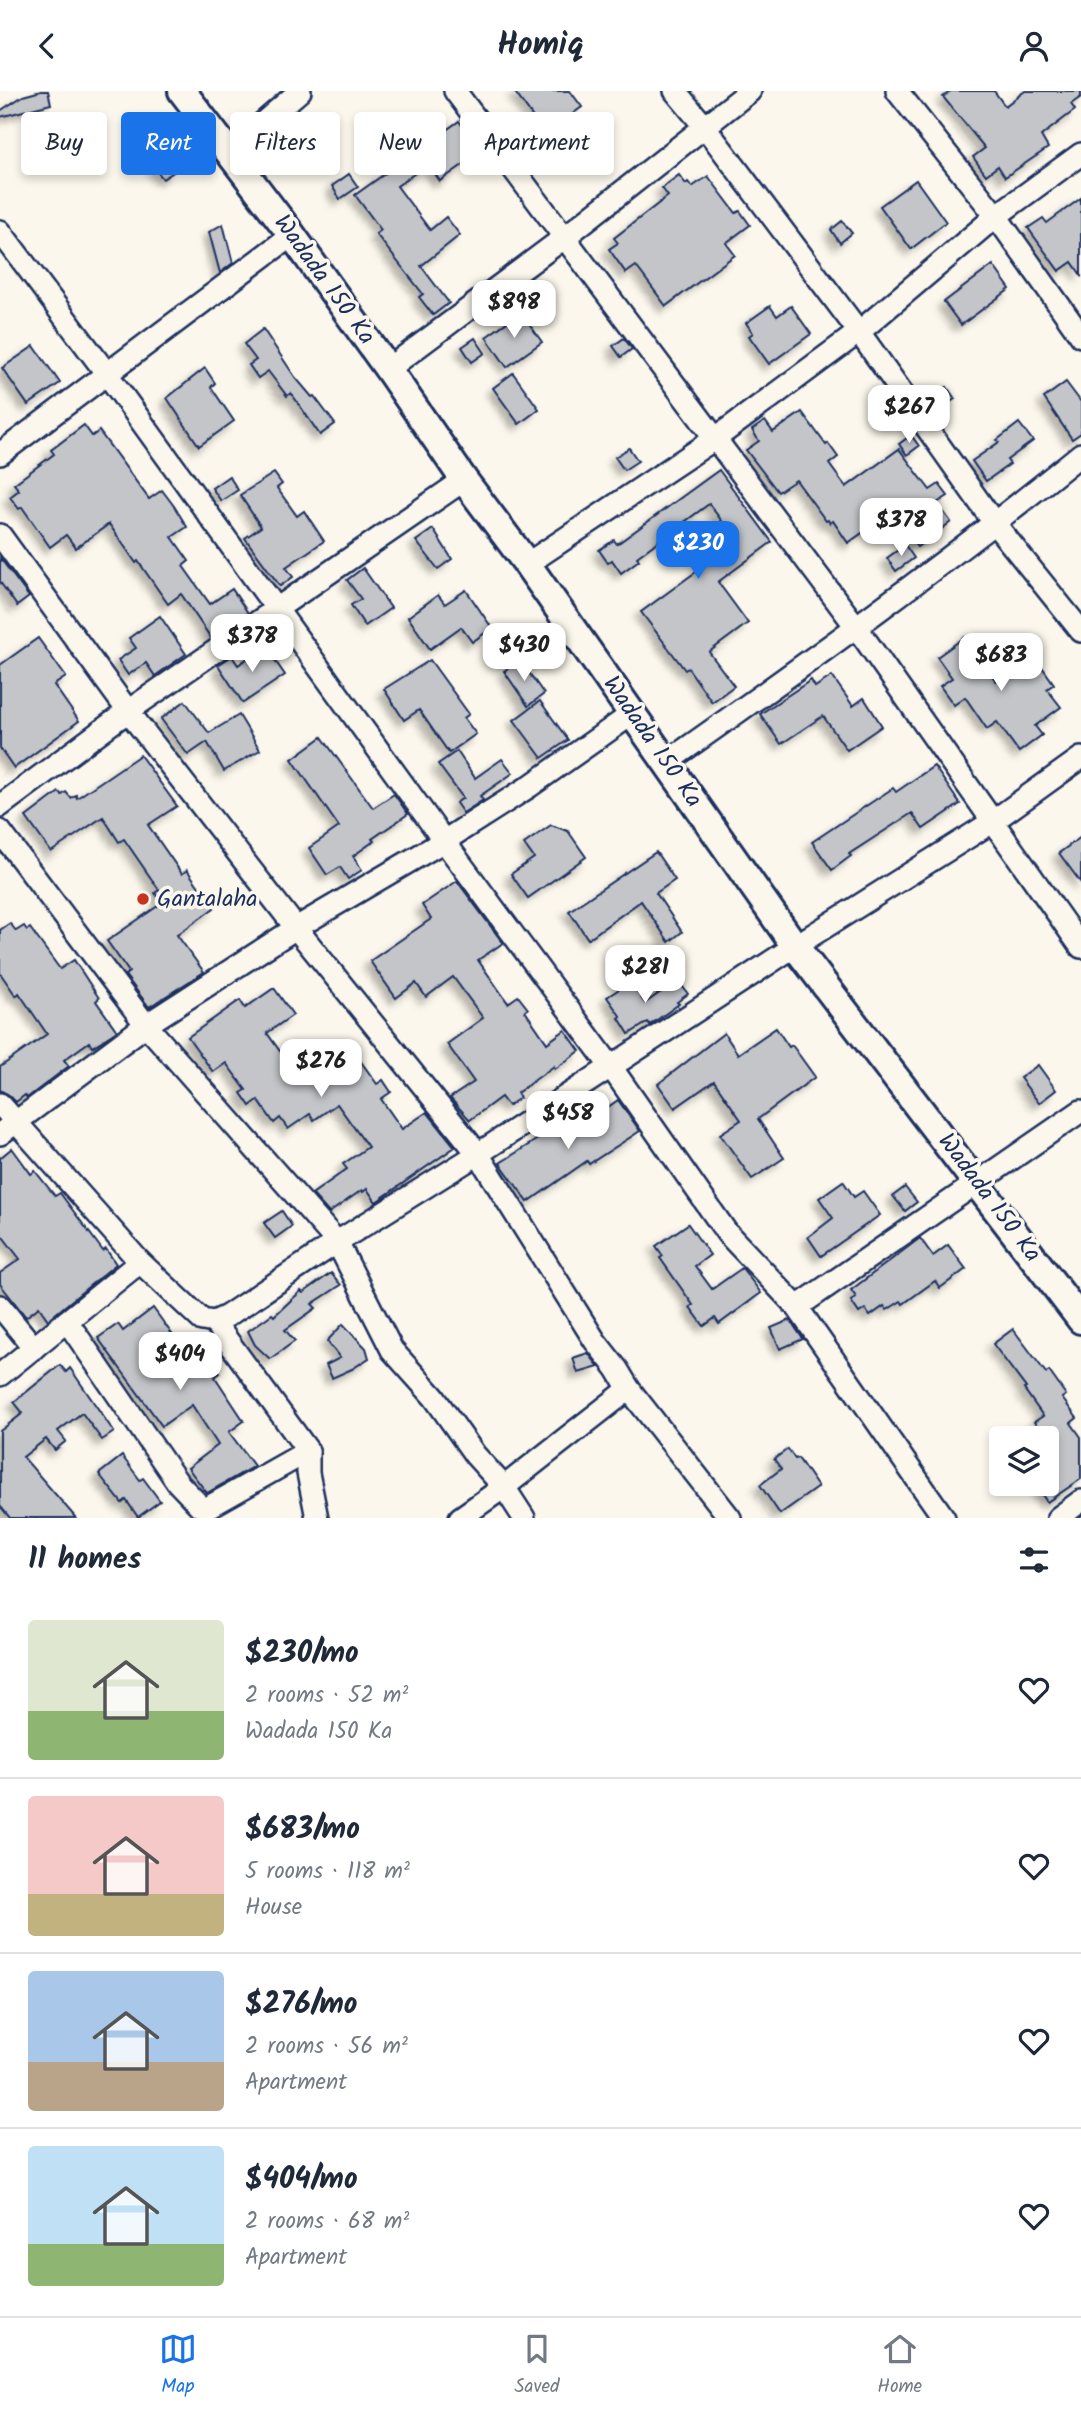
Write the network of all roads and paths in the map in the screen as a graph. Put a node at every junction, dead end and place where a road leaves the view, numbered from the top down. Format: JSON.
{"nodes":[{"id":1,"x":181,"y":91,"type":"edge"},
{"id":2,"x":300,"y":91,"type":"edge"},
{"id":3,"x":456,"y":91,"type":"edge"},
{"id":4,"x":675,"y":91,"type":"edge"},
{"id":5,"x":750,"y":91,"type":"edge"},
{"id":6,"x":897,"y":91,"type":"edge"},
{"id":7,"x":705,"y":127,"type":"junction"},
{"id":8,"x":229,"y":152,"type":"junction"},
{"id":9,"x":1081,"y":154,"type":"edge"},
{"id":10,"x":996,"y":216,"type":"junction"},
{"id":11,"x":0,"y":231,"type":"edge"},
{"id":12,"x":292,"y":235,"type":"junction"},
{"id":13,"x":565,"y":237,"type":"junction"},
{"id":14,"x":859,"y":332,"type":"junction"},
{"id":15,"x":1081,"y":336,"type":"edge"},
{"id":16,"x":388,"y":369,"type":"junction"},
{"id":17,"x":107,"y":374,"type":"junction"},
{"id":18,"x":716,"y":438,"type":"junction"},
{"id":19,"x":0,"y":454,"type":"edge"},
{"id":20,"x":1081,"y":454,"type":"edge"},
{"id":21,"x":464,"y":480,"type":"junction"},
{"id":22,"x":995,"y":524,"type":"junction"},
{"id":23,"x":0,"y":535,"type":"edge"},
{"id":24,"x":527,"y":564,"type":"junction"},
{"id":25,"x":277,"y":607,"type":"junction"},
{"id":26,"x":857,"y":628,"type":"junction"},
{"id":27,"x":1081,"y":631,"type":"edge"},
{"id":28,"x":128,"y":711,"type":"junction"},
{"id":29,"x":632,"y":715,"type":"junction"},
{"id":30,"x":1081,"y":758,"type":"edge"},
{"id":31,"x":667,"y":762,"type":"junction"},
{"id":32,"x":0,"y":806,"type":"edge"},
{"id":33,"x":992,"y":822,"type":"junction"},
{"id":34,"x":0,"y":831,"type":"edge"},
{"id":35,"x":444,"y":841,"type":"junction"},
{"id":36,"x":296,"y":928,"type":"junction"},
{"id":37,"x":795,"y":946,"type":"junction"},
{"id":38,"x":1081,"y":947,"type":"edge"},
{"id":39,"x":146,"y":1025,"type":"junction"},
{"id":40,"x":611,"y":1067,"type":"junction"},
{"id":41,"x":0,"y":1104,"type":"edge"},
{"id":42,"x":1081,"y":1111,"type":"edge"},
{"id":43,"x":8,"y":1128,"type":"edge"},
{"id":44,"x":478,"y":1154,"type":"junction"},
{"id":45,"x":977,"y":1182,"type":"junction"},
{"id":46,"x":337,"y":1242,"type":"junction"},
{"id":47,"x":139,"y":1262,"type":"junction"},
{"id":48,"x":0,"y":1306,"type":"edge"},
{"id":49,"x":797,"y":1307,"type":"junction"},
{"id":50,"x":1081,"y":1319,"type":"edge"},
{"id":51,"x":67,"y":1321,"type":"junction"},
{"id":52,"x":214,"y":1322,"type":"junction"},
{"id":53,"x":34,"y":1347,"type":"junction"},
{"id":54,"x":0,"y":1375,"type":"edge"},
{"id":55,"x":629,"y":1389,"type":"junction"},
{"id":56,"x":308,"y":1451,"type":"junction"},
{"id":57,"x":504,"y":1487,"type":"junction"},
{"id":58,"x":1081,"y":1501,"type":"edge"},
{"id":59,"x":317,"y":1518,"type":"edge"},
{"id":60,"x":460,"y":1518,"type":"edge"},
{"id":61,"x":524,"y":1518,"type":"edge"},
{"id":62,"x":730,"y":1518,"type":"edge"},
{"id":63,"x":944,"y":1518,"type":"edge"},
{"id":64,"x":1058,"y":1518,"type":"edge"}],
"edges":[{"from":1,"to":8,"type":"street","name":"Wadada 150 Ka"},
{"from":2,"to":8,"type":"street"},
{"from":3,"to":13,"type":"street"},
{"from":4,"to":7,"type":"street"},
{"from":5,"to":7,"type":"street"},
{"from":6,"to":10,"type":"street"},
{"from":7,"to":13,"type":"street"},
{"from":7,"to":14,"type":"street"},
{"from":8,"to":12,"type":"street","name":"Wadada 150 Ka"},
{"from":9,"to":10,"type":"street"},
{"from":10,"to":14,"type":"street"},
{"from":10,"to":15,"type":"street"},
{"from":11,"to":17,"type":"street"},
{"from":12,"to":16,"type":"street","name":"Wadada 150 Ka"},
{"from":12,"to":17,"type":"street"},
{"from":13,"to":16,"type":"street"},
{"from":13,"to":18,"type":"street"},
{"from":14,"to":18,"type":"street"},
{"from":14,"to":22,"type":"street"},
{"from":16,"to":21,"type":"street","name":"Wadada 150 Ka"},
{"from":17,"to":19,"type":"street"},
{"from":17,"to":25,"type":"street"},
{"from":18,"to":24,"type":"street"},
{"from":18,"to":26,"type":"street"},
{"from":20,"to":22,"type":"street"},
{"from":21,"to":24,"type":"street","name":"Wadada 150 Ka"},
{"from":21,"to":25,"type":"street"},
{"from":22,"to":26,"type":"street"},
{"from":22,"to":27,"type":"street"},
{"from":23,"to":28,"type":"street"},
{"from":24,"to":29,"type":"street","name":"Wadada 150 Ka"},
{"from":25,"to":28,"type":"street"},
{"from":25,"to":35,"type":"street"},
{"from":26,"to":31,"type":"street"},
{"from":26,"to":33,"type":"street"},
{"from":28,"to":32,"type":"street"},
{"from":28,"to":36,"type":"street"},
{"from":29,"to":31,"type":"street","name":"Wadada 150 Ka"},
{"from":29,"to":35,"type":"street"},
{"from":30,"to":33,"type":"street"},
{"from":31,"to":37,"type":"street","name":"Wadada 150 Ka"},
{"from":33,"to":37,"type":"street"},
{"from":33,"to":38,"type":"street"},
{"from":34,"to":39,"type":"street"},
{"from":35,"to":36,"type":"street"},
{"from":35,"to":40,"type":"street"},
{"from":36,"to":39,"type":"street"},
{"from":36,"to":44,"type":"street"},
{"from":37,"to":40,"type":"street"},
{"from":37,"to":45,"type":"street","name":"Wadada 150 Ka"},
{"from":39,"to":43,"type":"street"},
{"from":39,"to":46,"type":"street"},
{"from":40,"to":44,"type":"street"},
{"from":40,"to":49,"type":"street"},
{"from":41,"to":43,"type":"street"},
{"from":42,"to":45,"type":"street"},
{"from":43,"to":47,"type":"street"},
{"from":44,"to":46,"type":"street"},
{"from":44,"to":55,"type":"street"},
{"from":45,"to":49,"type":"street"},
{"from":45,"to":50,"type":"street","name":"Wadada 150 Ka"},
{"from":46,"to":52,"type":"street"},
{"from":46,"to":57,"type":"street"},
{"from":47,"to":51,"type":"street"},
{"from":47,"to":52,"type":"street"},
{"from":48,"to":53,"type":"street"},
{"from":49,"to":63,"type":"street"},
{"from":51,"to":53,"type":"street"},
{"from":51,"to":56,"type":"street"},
{"from":52,"to":56,"type":"street"},
{"from":53,"to":54,"type":"street"},
{"from":55,"to":57,"type":"street"},
{"from":55,"to":62,"type":"street"},
{"from":56,"to":59,"type":"street"},
{"from":57,"to":60,"type":"street"},
{"from":57,"to":61,"type":"street"},
{"from":58,"to":64,"type":"street"}]}
